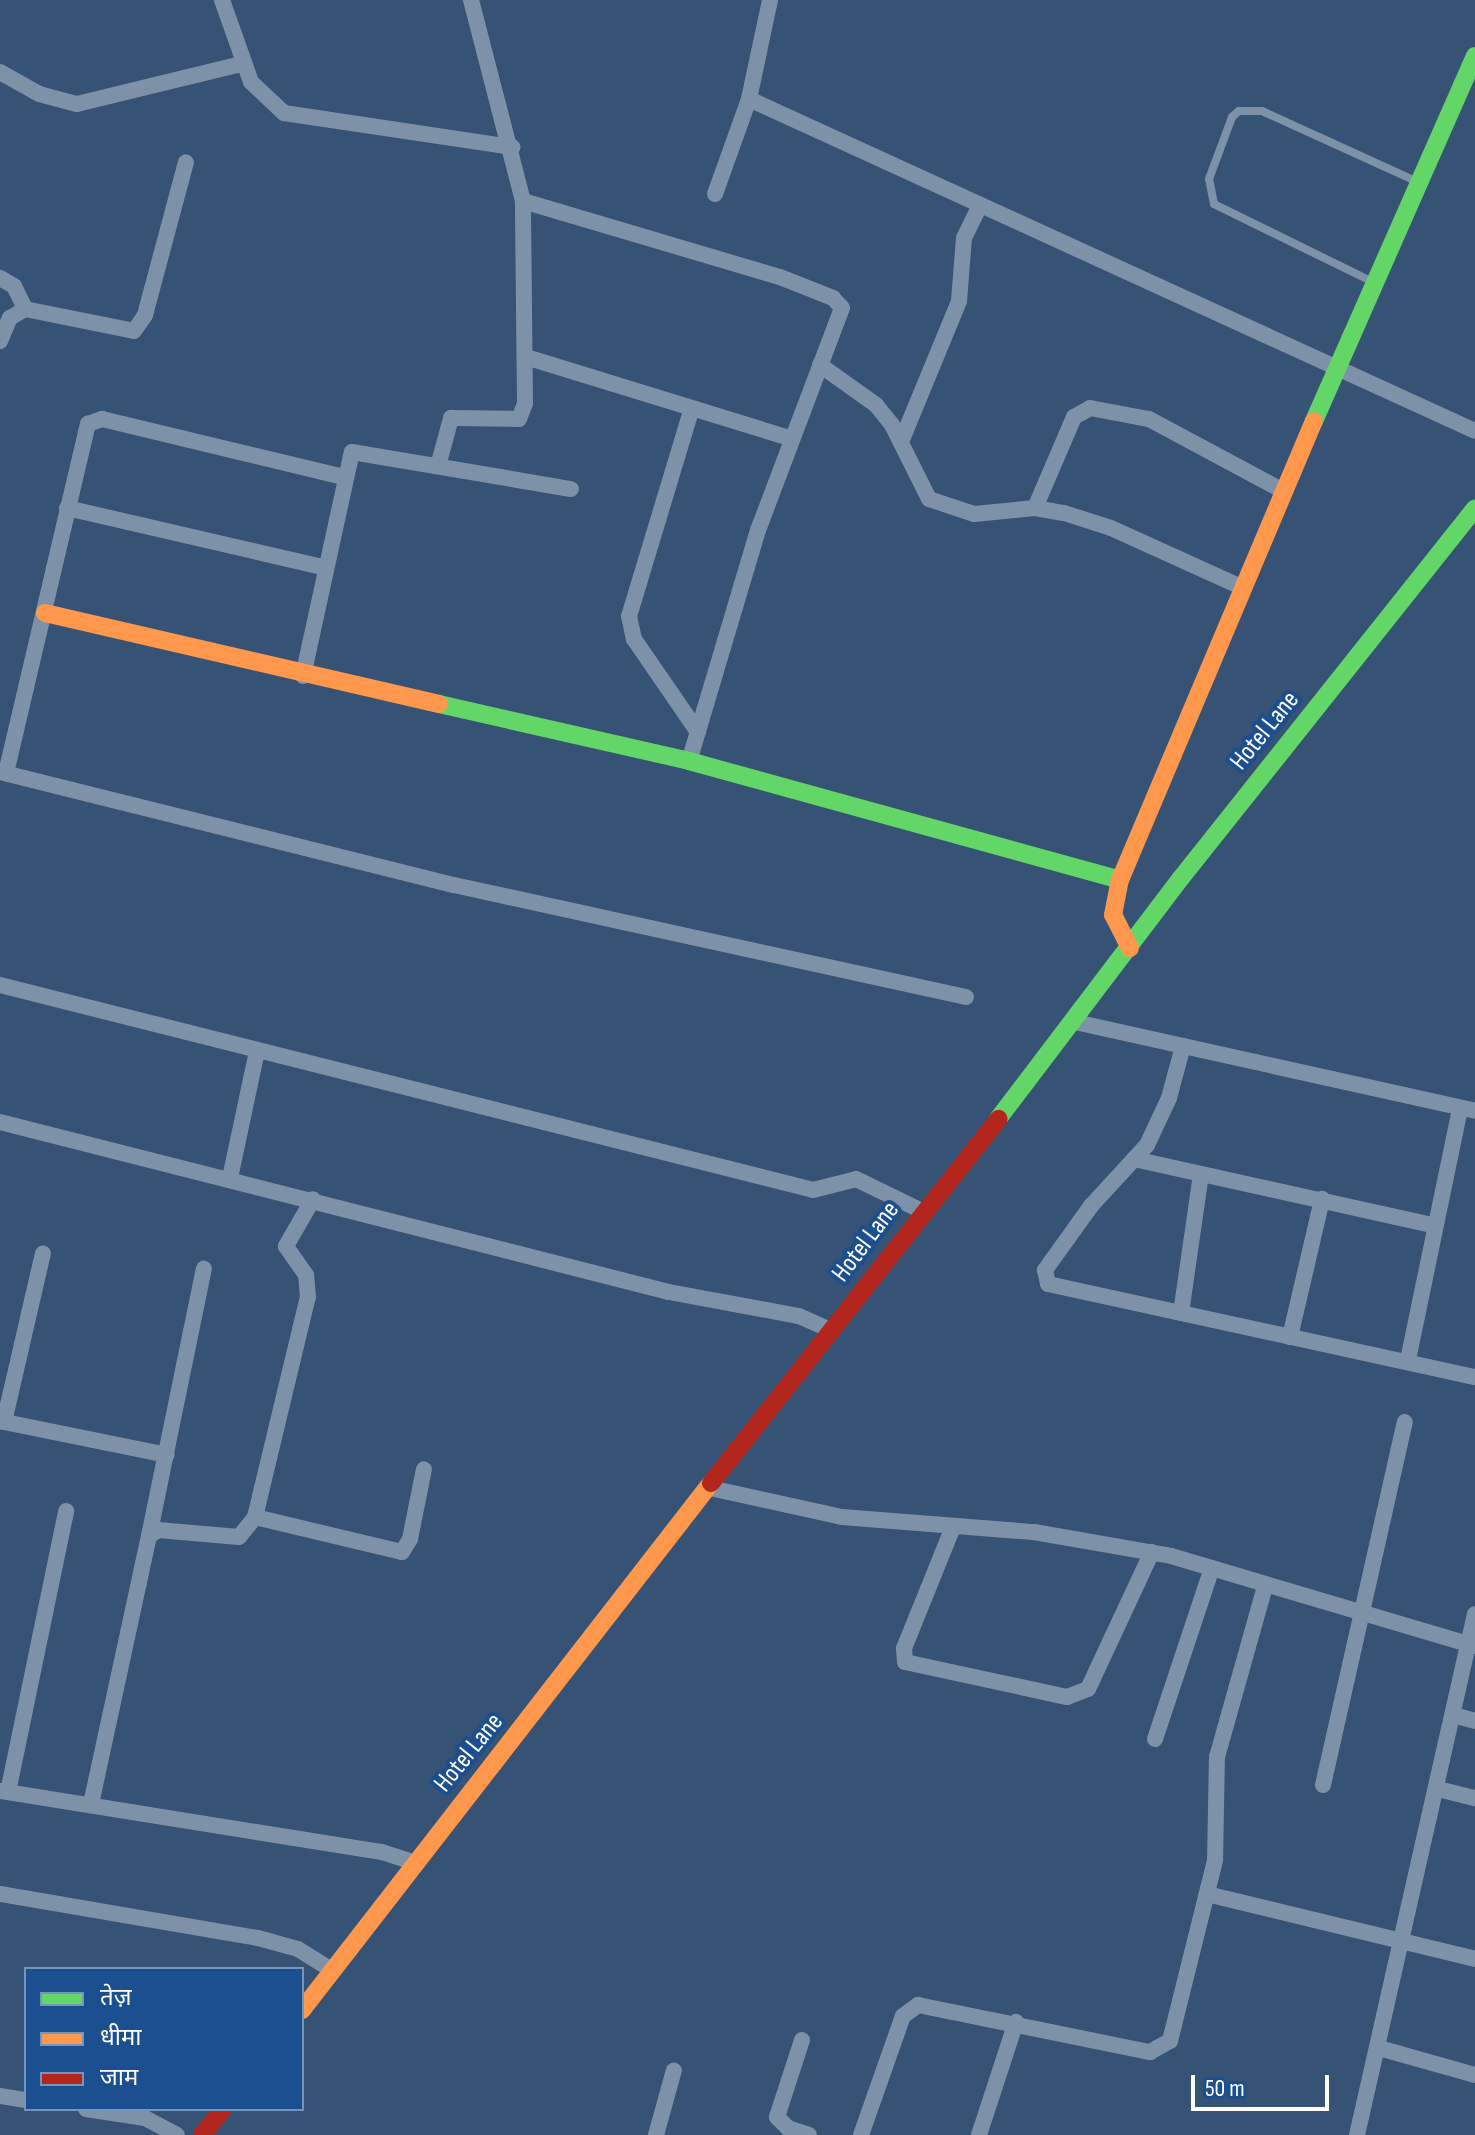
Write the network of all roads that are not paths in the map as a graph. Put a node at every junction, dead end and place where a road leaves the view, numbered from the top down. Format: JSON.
{"nodes":[{"id":1,"x":222,"y":0,"type":"edge"},
{"id":2,"x":471,"y":0,"type":"edge"},
{"id":3,"x":770,"y":0,"type":"edge"},
{"id":4,"x":1475,"y":56,"type":"edge"},
{"id":5,"x":241,"y":64,"type":"junction"},
{"id":6,"x":0,"y":72,"type":"edge"},
{"id":7,"x":749,"y":99,"type":"junction"},
{"id":8,"x":512,"y":147,"type":"junction"},
{"id":9,"x":186,"y":162,"type":"dead end"},
{"id":10,"x":1419,"y":182,"type":"junction"},
{"id":11,"x":715,"y":194,"type":"dead end"},
{"id":12,"x":523,"y":201,"type":"junction"},
{"id":13,"x":979,"y":207,"type":"junction"},
{"id":14,"x":0,"y":278,"type":"edge"},
{"id":15,"x":1374,"y":283,"type":"junction"},
{"id":16,"x":25,"y":309,"type":"junction"},
{"id":17,"x":0,"y":341,"type":"edge"},
{"id":18,"x":526,"y":357,"type":"junction"},
{"id":19,"x":820,"y":365,"type":"junction"},
{"id":20,"x":1336,"y":367,"type":"junction"},
{"id":21,"x":691,"y":411,"type":"junction"},
{"id":22,"x":1475,"y":431,"type":"edge"},
{"id":23,"x":790,"y":438,"type":"junction"},
{"id":24,"x":901,"y":442,"type":"junction"},
{"id":25,"x":438,"y":466,"type":"junction"},
{"id":26,"x":344,"y":477,"type":"junction"},
{"id":27,"x":571,"y":489,"type":"dead end"},
{"id":28,"x":1283,"y":491,"type":"junction"},
{"id":29,"x":67,"y":508,"type":"junction"},
{"id":30,"x":1035,"y":508,"type":"junction"},
{"id":31,"x":1475,"y":509,"type":"edge"},
{"id":32,"x":326,"y":568,"type":"junction"},
{"id":33,"x":1241,"y":587,"type":"junction"},
{"id":34,"x":45,"y":613,"type":"junction"},
{"id":35,"x":303,"y":676,"type":"junction"},
{"id":36,"x":698,"y":732,"type":"junction"},
{"id":37,"x":689,"y":761,"type":"junction"},
{"id":38,"x":3,"y":772,"type":"edge"},
{"id":39,"x":1120,"y":880,"type":"junction"},
{"id":40,"x":1123,"y":937,"type":"junction"},
{"id":41,"x":0,"y":985,"type":"edge"},
{"id":42,"x":966,"y":997,"type":"dead end"},
{"id":43,"x":1075,"y":1022,"type":"junction"},
{"id":44,"x":1183,"y":1046,"type":"junction"},
{"id":45,"x":257,"y":1051,"type":"junction"},
{"id":46,"x":1468,"y":1109,"type":"edge"},
{"id":47,"x":0,"y":1122,"type":"edge"},
{"id":48,"x":1134,"y":1159,"type":"junction"},
{"id":49,"x":1201,"y":1174,"type":"junction"},
{"id":50,"x":230,"y":1178,"type":"junction"},
{"id":51,"x":313,"y":1199,"type":"junction"},
{"id":52,"x":1322,"y":1199,"type":"junction"},
{"id":53,"x":922,"y":1211,"type":"junction"},
{"id":54,"x":1435,"y":1226,"type":"junction"},
{"id":55,"x":43,"y":1253,"type":"dead end"},
{"id":56,"x":204,"y":1269,"type":"dead end"},
{"id":57,"x":1181,"y":1313,"type":"junction"},
{"id":58,"x":819,"y":1324,"type":"junction"},
{"id":59,"x":1290,"y":1337,"type":"junction"},
{"id":60,"x":1408,"y":1360,"type":"junction"},
{"id":61,"x":1475,"y":1377,"type":"edge"},
{"id":62,"x":2,"y":1421,"type":"edge"},
{"id":63,"x":1405,"y":1422,"type":"dead end"},
{"id":64,"x":167,"y":1455,"type":"junction"},
{"id":65,"x":424,"y":1469,"type":"dead end"},
{"id":66,"x":710,"y":1488,"type":"junction"},
{"id":67,"x":66,"y":1511,"type":"dead end"},
{"id":68,"x":255,"y":1517,"type":"junction"},
{"id":69,"x":953,"y":1527,"type":"junction"},
{"id":70,"x":149,"y":1536,"type":"junction"},
{"id":71,"x":1152,"y":1552,"type":"junction"},
{"id":72,"x":1212,"y":1568,"type":"junction"},
{"id":73,"x":1265,"y":1586,"type":"junction"},
{"id":74,"x":1475,"y":1614,"type":"edge"},
{"id":75,"x":1362,"y":1616,"type":"junction"},
{"id":76,"x":1472,"y":1646,"type":"edge"},
{"id":77,"x":1453,"y":1715,"type":"junction"},
{"id":78,"x":1475,"y":1721,"type":"edge"},
{"id":79,"x":1155,"y":1739,"type":"dead end"},
{"id":80,"x":1323,"y":1785,"type":"dead end"},
{"id":81,"x":1438,"y":1789,"type":"junction"},
{"id":82,"x":4,"y":1791,"type":"edge"},
{"id":83,"x":1475,"y":1798,"type":"edge"},
{"id":84,"x":91,"y":1804,"type":"junction"},
{"id":85,"x":397,"y":1857,"type":"junction"},
{"id":86,"x":0,"y":1894,"type":"edge"},
{"id":87,"x":1207,"y":1894,"type":"junction"},
{"id":88,"x":1404,"y":1938,"type":"junction"},
{"id":89,"x":1475,"y":1959,"type":"edge"},
{"id":90,"x":323,"y":1964,"type":"junction"},
{"id":91,"x":304,"y":2006,"type":"edge"},
{"id":92,"x":1016,"y":2022,"type":"junction"},
{"id":93,"x":802,"y":2040,"type":"dead end"},
{"id":94,"x":1379,"y":2048,"type":"junction"},
{"id":95,"x":674,"y":2070,"type":"dead end"},
{"id":96,"x":1475,"y":2075,"type":"edge"},
{"id":97,"x":0,"y":2096,"type":"edge"},
{"id":98,"x":24,"y":2100,"type":"edge"},
{"id":99,"x":95,"y":2111,"type":"edge"},
{"id":100,"x":221,"y":2111,"type":"edge"},
{"id":101,"x":177,"y":2135,"type":"edge"},
{"id":102,"x":202,"y":2135,"type":"edge"},
{"id":103,"x":656,"y":2135,"type":"edge"},
{"id":104,"x":809,"y":2135,"type":"edge"},
{"id":105,"x":861,"y":2135,"type":"edge"},
{"id":106,"x":979,"y":2135,"type":"edge"},
{"id":107,"x":1357,"y":2135,"type":"edge"}],
"edges":[{"from":1,"to":5,"type":"street"},
{"from":2,"to":8,"type":"street"},
{"from":3,"to":7,"type":"street"},
{"from":4,"to":10,"type":"street"},
{"from":5,"to":6,"type":"street"},
{"from":5,"to":8,"type":"street"},
{"from":7,"to":11,"type":"street"},
{"from":7,"to":13,"type":"street"},
{"from":8,"to":12,"type":"street"},
{"from":9,"to":16,"type":"street"},
{"from":10,"to":15,"type":"street"},
{"from":10,"to":15,"type":"lane"},
{"from":12,"to":18,"type":"street"},
{"from":12,"to":19,"type":"street"},
{"from":13,"to":20,"type":"street"},
{"from":13,"to":24,"type":"street"},
{"from":14,"to":16,"type":"street"},
{"from":15,"to":20,"type":"street"},
{"from":16,"to":17,"type":"street"},
{"from":18,"to":21,"type":"street"},
{"from":18,"to":25,"type":"street"},
{"from":19,"to":23,"type":"street"},
{"from":19,"to":24,"type":"street"},
{"from":20,"to":22,"type":"street"},
{"from":20,"to":28,"type":"street"},
{"from":21,"to":23,"type":"street"},
{"from":21,"to":36,"type":"street"},
{"from":23,"to":36,"type":"street"},
{"from":24,"to":30,"type":"street"},
{"from":25,"to":26,"type":"street"},
{"from":25,"to":27,"type":"street"},
{"from":26,"to":29,"type":"street"},
{"from":26,"to":32,"type":"street"},
{"from":28,"to":30,"type":"street"},
{"from":28,"to":33,"type":"street"},
{"from":29,"to":32,"type":"street"},
{"from":29,"to":34,"type":"street"},
{"from":30,"to":33,"type":"street"},
{"from":31,"to":40,"type":"street","name":"Hotel Lane"},
{"from":32,"to":35,"type":"street"},
{"from":33,"to":39,"type":"street"},
{"from":34,"to":35,"type":"street"},
{"from":34,"to":38,"type":"street"},
{"from":35,"to":37,"type":"street"},
{"from":36,"to":37,"type":"street"},
{"from":37,"to":39,"type":"street"},
{"from":38,"to":42,"type":"street"},
{"from":39,"to":40,"type":"street"},
{"from":40,"to":43,"type":"street","name":"Hotel Lane"},
{"from":41,"to":45,"type":"street"},
{"from":43,"to":44,"type":"street"},
{"from":43,"to":53,"type":"street","name":"Hotel Lane"},
{"from":44,"to":46,"type":"street"},
{"from":44,"to":48,"type":"street"},
{"from":45,"to":50,"type":"street"},
{"from":45,"to":53,"type":"street"},
{"from":46,"to":54,"type":"street"},
{"from":47,"to":50,"type":"street"},
{"from":48,"to":49,"type":"street"},
{"from":48,"to":57,"type":"street"},
{"from":49,"to":52,"type":"street"},
{"from":49,"to":57,"type":"street"},
{"from":50,"to":51,"type":"street"},
{"from":51,"to":58,"type":"street"},
{"from":51,"to":68,"type":"street"},
{"from":52,"to":54,"type":"street"},
{"from":52,"to":59,"type":"street"},
{"from":53,"to":58,"type":"street","name":"Hotel Lane"},
{"from":54,"to":60,"type":"street"},
{"from":55,"to":62,"type":"street"},
{"from":56,"to":64,"type":"street"},
{"from":57,"to":59,"type":"street"},
{"from":58,"to":66,"type":"street","name":"Hotel Lane"},
{"from":59,"to":60,"type":"street"},
{"from":60,"to":61,"type":"street"},
{"from":62,"to":64,"type":"street"},
{"from":63,"to":75,"type":"street"},
{"from":64,"to":70,"type":"street"},
{"from":65,"to":68,"type":"street"},
{"from":66,"to":69,"type":"street"},
{"from":66,"to":85,"type":"street","name":"Hotel Lane"},
{"from":67,"to":82,"type":"street"},
{"from":68,"to":70,"type":"street"},
{"from":69,"to":71,"type":"street"},
{"from":69,"to":71,"type":"street"},
{"from":70,"to":84,"type":"street"},
{"from":71,"to":72,"type":"street"},
{"from":72,"to":73,"type":"street"},
{"from":72,"to":79,"type":"street"},
{"from":73,"to":75,"type":"street"},
{"from":73,"to":87,"type":"street"},
{"from":74,"to":76,"type":"street"},
{"from":75,"to":76,"type":"street"},
{"from":75,"to":80,"type":"street"},
{"from":76,"to":77,"type":"street"},
{"from":77,"to":78,"type":"street"},
{"from":77,"to":81,"type":"street"},
{"from":81,"to":83,"type":"street"},
{"from":81,"to":88,"type":"street"},
{"from":82,"to":84,"type":"street"},
{"from":84,"to":85,"type":"street"},
{"from":85,"to":90,"type":"street","name":"Hotel Lane"},
{"from":86,"to":90,"type":"street"},
{"from":87,"to":88,"type":"street"},
{"from":87,"to":92,"type":"street"},
{"from":88,"to":89,"type":"street"},
{"from":88,"to":94,"type":"street"},
{"from":90,"to":91,"type":"street","name":"Hotel Lane"},
{"from":92,"to":105,"type":"street"},
{"from":92,"to":106,"type":"street"},
{"from":93,"to":104,"type":"street"},
{"from":94,"to":96,"type":"street"},
{"from":94,"to":107,"type":"street"},
{"from":95,"to":103,"type":"street"},
{"from":97,"to":98,"type":"street"},
{"from":99,"to":101,"type":"street"},
{"from":100,"to":102,"type":"street"}]}
